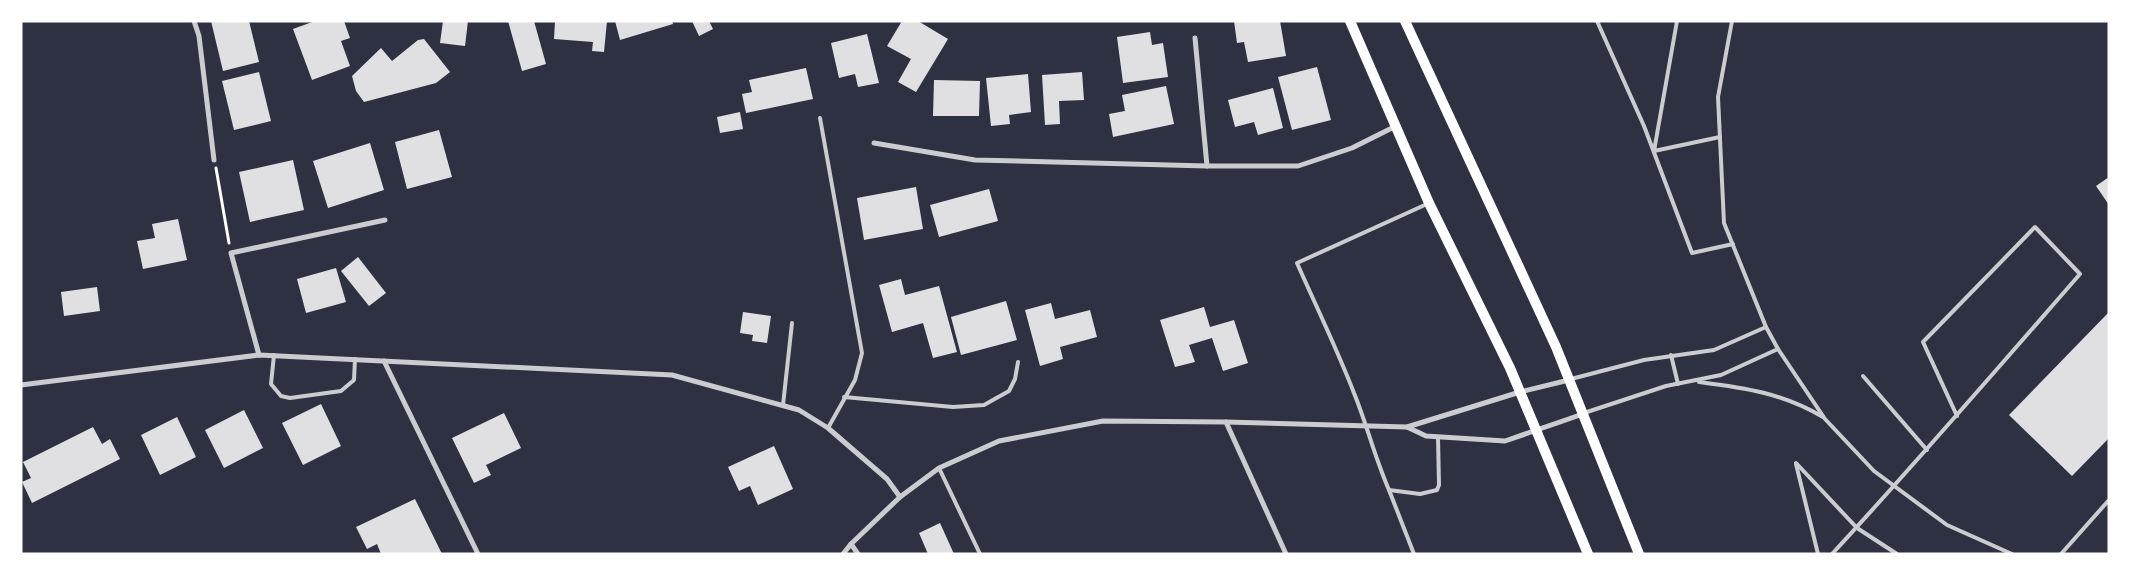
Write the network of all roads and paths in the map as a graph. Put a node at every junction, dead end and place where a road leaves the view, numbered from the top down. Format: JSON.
{"nodes":[{"id":1,"x":194,"y":21,"type":"edge"},
{"id":2,"x":1350,"y":21,"type":"edge"},
{"id":3,"x":1405,"y":21,"type":"edge"},
{"id":4,"x":1597,"y":21,"type":"edge"},
{"id":5,"x":1677,"y":21,"type":"edge"},
{"id":6,"x":1732,"y":21,"type":"edge"},
{"id":7,"x":1195,"y":38,"type":"dead end"},
{"id":8,"x":820,"y":118,"type":"dead end"},
{"id":9,"x":1396,"y":125,"type":"junction"},
{"id":10,"x":1720,"y":137,"type":"junction"},
{"id":11,"x":874,"y":143,"type":"dead end"},
{"id":12,"x":1654,"y":151,"type":"junction"},
{"id":13,"x":214,"y":160,"type":"joint"},
{"id":14,"x":1207,"y":166,"type":"junction"},
{"id":15,"x":1429,"y":203,"type":"junction"},
{"id":16,"x":385,"y":220,"type":"dead end"},
{"id":17,"x":1733,"y":244,"type":"junction"},
{"id":18,"x":230,"y":253,"type":"junction"},
{"id":19,"x":792,"y":323,"type":"dead end"},
{"id":20,"x":1766,"y":327,"type":"junction"},
{"id":21,"x":1778,"y":349,"type":"junction"},
{"id":22,"x":259,"y":354,"type":"junction"},
{"id":23,"x":274,"y":355,"type":"junction"},
{"id":24,"x":1671,"y":355,"type":"junction"},
{"id":25,"x":355,"y":359,"type":"junction"},
{"id":26,"x":384,"y":361,"type":"junction"},
{"id":27,"x":1018,"y":362,"type":"dead end"},
{"id":28,"x":1863,"y":376,"type":"dead end"},
{"id":29,"x":1569,"y":380,"type":"junction"},
{"id":30,"x":1695,"y":381,"type":"junction"},
{"id":31,"x":1678,"y":384,"type":"junction"},
{"id":32,"x":21,"y":385,"type":"edge"},
{"id":33,"x":1520,"y":392,"type":"junction"},
{"id":34,"x":844,"y":397,"type":"junction"},
{"id":35,"x":783,"y":405,"type":"junction"},
{"id":36,"x":1583,"y":414,"type":"junction"},
{"id":37,"x":1957,"y":416,"type":"junction"},
{"id":38,"x":1825,"y":418,"type":"junction"},
{"id":39,"x":1226,"y":422,"type":"junction"},
{"id":40,"x":1367,"y":427,"type":"junction"},
{"id":41,"x":1407,"y":427,"type":"junction"},
{"id":42,"x":828,"y":428,"type":"junction"},
{"id":43,"x":1535,"y":430,"type":"junction"},
{"id":44,"x":1438,"y":437,"type":"junction"},
{"id":45,"x":1927,"y":450,"type":"junction"},
{"id":46,"x":939,"y":468,"type":"junction"},
{"id":47,"x":1895,"y":487,"type":"junction"},
{"id":48,"x":1390,"y":490,"type":"junction"},
{"id":49,"x":900,"y":497,"type":"junction"},
{"id":50,"x":2109,"y":500,"type":"edge"},
{"id":51,"x":1856,"y":528,"type":"junction"},
{"id":52,"x":851,"y":544,"type":"junction"},
{"id":53,"x":478,"y":554,"type":"edge"},
{"id":54,"x":843,"y":554,"type":"edge"},
{"id":55,"x":858,"y":554,"type":"edge"},
{"id":56,"x":980,"y":554,"type":"edge"},
{"id":57,"x":1286,"y":554,"type":"edge"},
{"id":58,"x":1414,"y":554,"type":"edge"},
{"id":59,"x":1588,"y":554,"type":"edge"},
{"id":60,"x":1639,"y":554,"type":"edge"},
{"id":61,"x":1818,"y":554,"type":"edge"},
{"id":62,"x":1832,"y":554,"type":"edge"},
{"id":63,"x":1897,"y":554,"type":"edge"},
{"id":64,"x":2012,"y":554,"type":"edge"},
{"id":65,"x":2062,"y":554,"type":"edge"}],
"edges":[{"from":1,"to":13,"type":"street"},
{"from":2,"to":9,"type":"main road"},
{"from":3,"to":29,"type":"main road"},
{"from":4,"to":12,"type":"lane"},
{"from":5,"to":12,"type":"lane"},
{"from":6,"to":10,"type":"lane"},
{"from":7,"to":14,"type":"street"},
{"from":8,"to":34,"type":"lane"},
{"from":9,"to":14,"type":"street"},
{"from":9,"to":15,"type":"main road"},
{"from":10,"to":12,"type":"lane"},
{"from":10,"to":17,"type":"lane"},
{"from":11,"to":14,"type":"street"},
{"from":12,"to":17,"type":"lane"},
{"from":13,"to":18,"type":"path"},
{"from":15,"to":33,"type":"main road"},
{"from":15,"to":40,"type":"lane"},
{"from":16,"to":18,"type":"street"},
{"from":17,"to":20,"type":"lane"},
{"from":18,"to":22,"type":"street"},
{"from":19,"to":35,"type":"lane"},
{"from":20,"to":21,"type":"lane"},
{"from":20,"to":24,"type":"lane"},
{"from":21,"to":30,"type":"lane"},
{"from":21,"to":38,"type":"lane"},
{"from":22,"to":23,"type":"street"},
{"from":22,"to":32,"type":"street"},
{"from":23,"to":25,"type":"street"},
{"from":23,"to":25,"type":"lane"},
{"from":24,"to":29,"type":"lane"},
{"from":24,"to":31,"type":"lane"},
{"from":25,"to":26,"type":"street"},
{"from":26,"to":35,"type":"street"},
{"from":26,"to":53,"type":"street"},
{"from":27,"to":34,"type":"lane"},
{"from":28,"to":45,"type":"lane"},
{"from":29,"to":33,"type":"street"},
{"from":29,"to":36,"type":"main road"},
{"from":30,"to":31,"type":"lane"},
{"from":30,"to":38,"type":"lane"},
{"from":31,"to":36,"type":"lane"},
{"from":33,"to":41,"type":"street"},
{"from":33,"to":43,"type":"main road"},
{"from":34,"to":42,"type":"lane"},
{"from":35,"to":42,"type":"street"},
{"from":36,"to":43,"type":"street"},
{"from":36,"to":60,"type":"main road"},
{"from":37,"to":37,"type":"lane"},
{"from":37,"to":45,"type":"lane"},
{"from":38,"to":47,"type":"lane"},
{"from":39,"to":40,"type":"street"},
{"from":39,"to":46,"type":"street"},
{"from":39,"to":57,"type":"street"},
{"from":40,"to":41,"type":"street"},
{"from":40,"to":48,"type":"lane"},
{"from":41,"to":44,"type":"street"},
{"from":42,"to":49,"type":"street"},
{"from":43,"to":44,"type":"street"},
{"from":43,"to":59,"type":"main road"},
{"from":44,"to":48,"type":"lane"},
{"from":45,"to":47,"type":"lane"},
{"from":46,"to":49,"type":"street"},
{"from":46,"to":56,"type":"lane"},
{"from":47,"to":51,"type":"lane"},
{"from":47,"to":64,"type":"lane"},
{"from":48,"to":58,"type":"lane"},
{"from":49,"to":52,"type":"street"},
{"from":50,"to":65,"type":"lane"},
{"from":51,"to":61,"type":"lane"},
{"from":51,"to":62,"type":"lane"},
{"from":51,"to":63,"type":"lane"},
{"from":52,"to":54,"type":"street"},
{"from":52,"to":55,"type":"street"}]}
